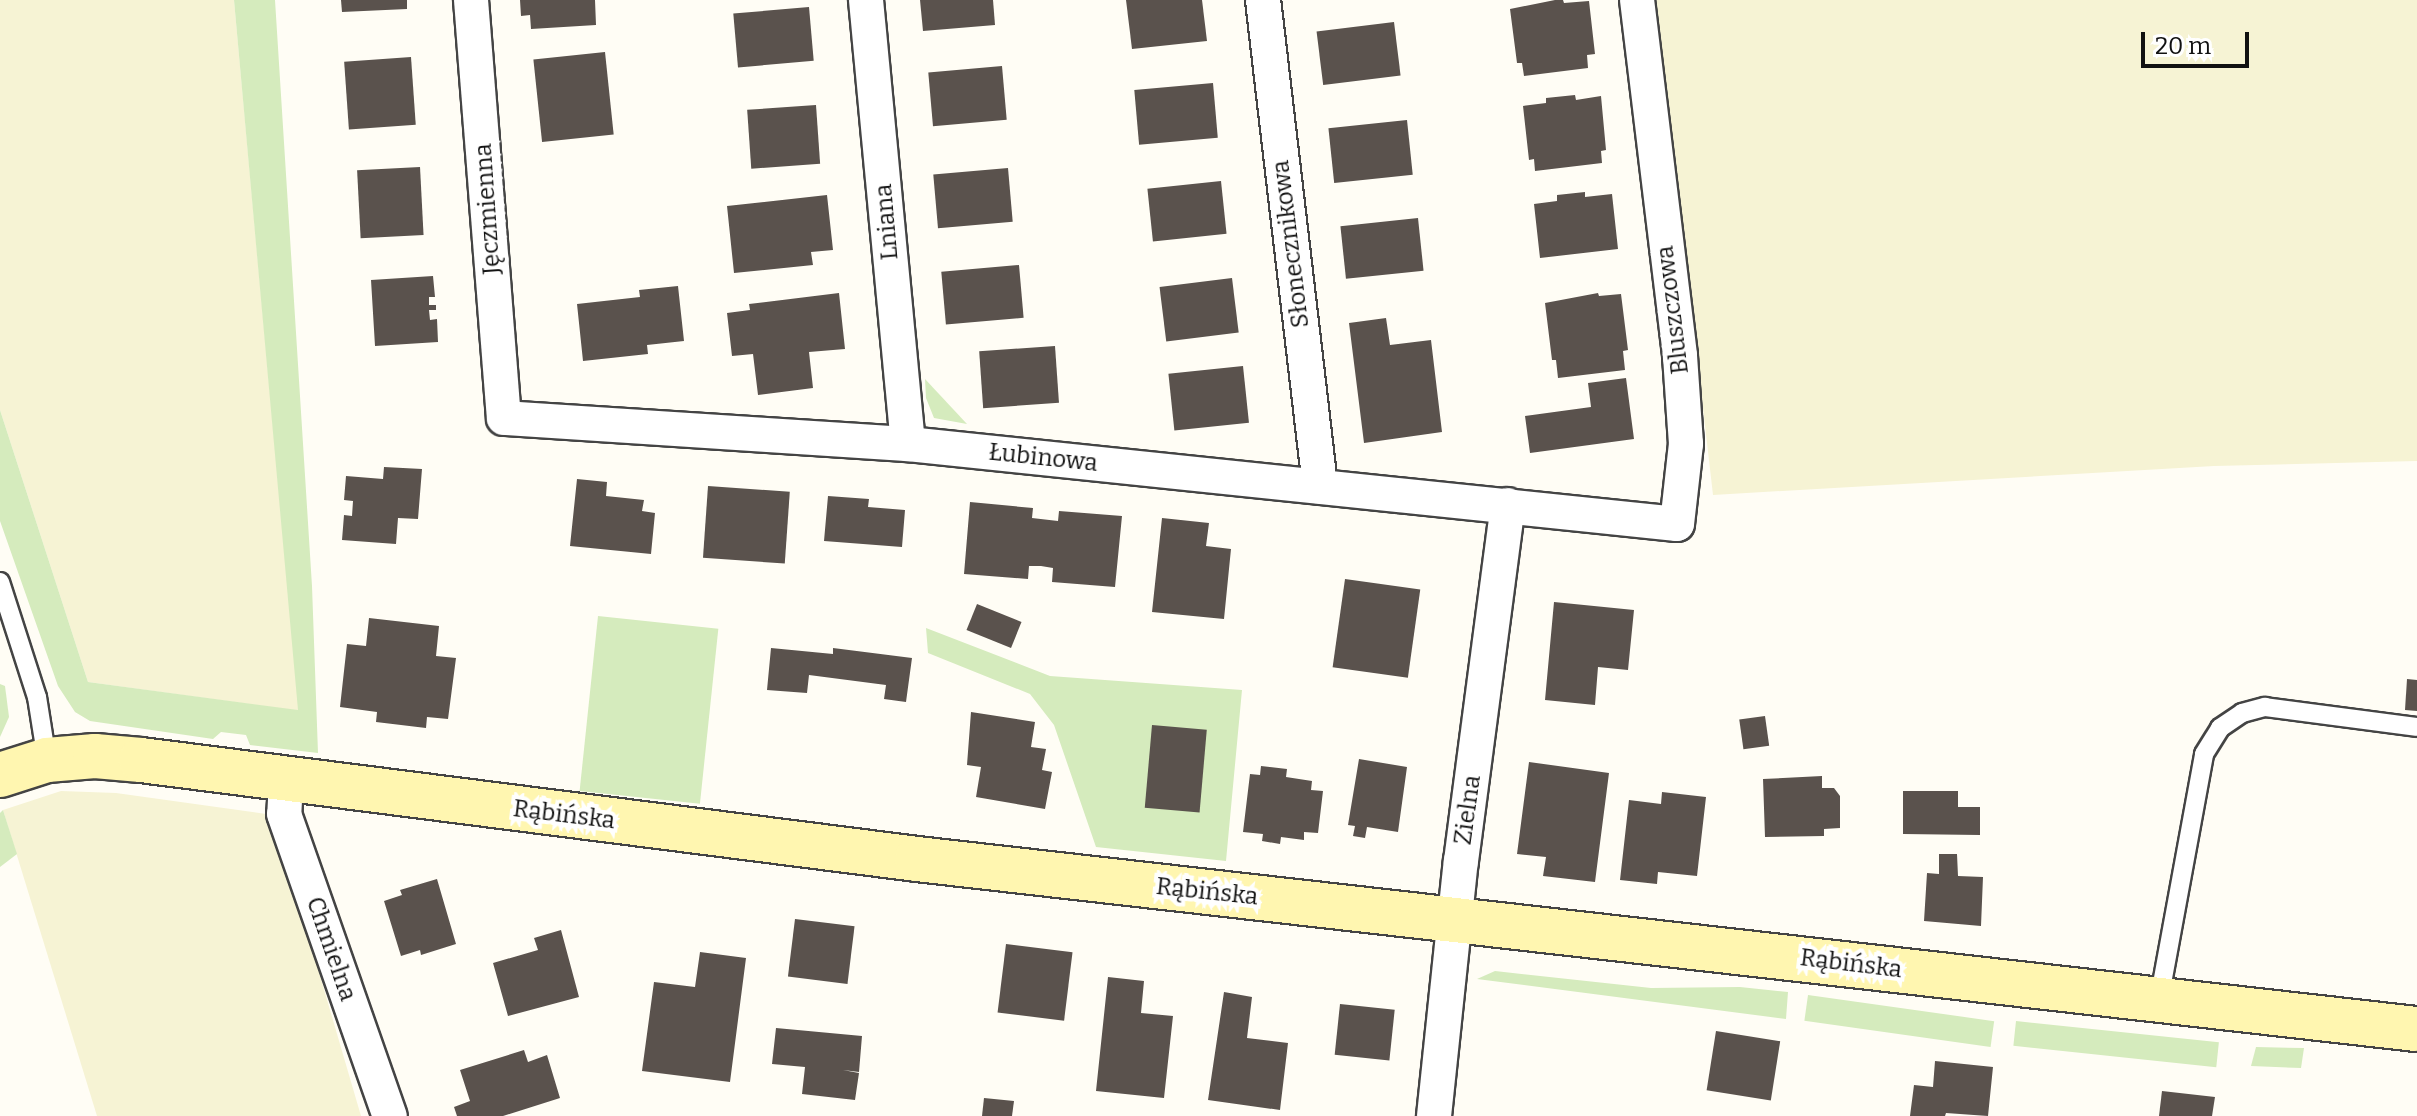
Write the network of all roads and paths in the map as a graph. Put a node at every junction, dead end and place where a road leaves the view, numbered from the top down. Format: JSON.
{"nodes":[{"id":1,"x":471,"y":0,"type":"edge"},
{"id":2,"x":866,"y":0,"type":"edge"},
{"id":3,"x":1263,"y":0,"type":"edge"},
{"id":4,"x":1637,"y":0,"type":"edge"},
{"id":5,"x":504,"y":418,"type":"joint"},
{"id":6,"x":908,"y":444,"type":"junction"},
{"id":7,"x":1320,"y":487,"type":"junction"},
{"id":8,"x":1508,"y":505,"type":"junction"},
{"id":9,"x":1581,"y":513,"type":"joint"},
{"id":10,"x":0,"y":582,"type":"edge"},
{"id":11,"x":2417,"y":727,"type":"edge"},
{"id":12,"x":47,"y":760,"type":"junction"},
{"id":13,"x":0,"y":775,"type":"edge"},
{"id":14,"x":286,"y":781,"type":"junction"},
{"id":15,"x":1456,"y":918,"type":"junction"},
{"id":16,"x":2159,"y":1000,"type":"junction"},
{"id":17,"x":2417,"y":1029,"type":"edge"},
{"id":18,"x":390,"y":1116,"type":"edge"},
{"id":19,"x":1434,"y":1116,"type":"edge"}],
"edges":[{"from":1,"to":5,"type":"street","name":"Jęczmienna"},
{"from":2,"to":6,"type":"street","name":"Lniana"},
{"from":3,"to":7,"type":"street","name":"Słonecznikowa"},
{"from":4,"to":9,"type":"street","name":"Bluszczowa"},
{"from":5,"to":6,"type":"street","name":"Łubinowa"},
{"from":6,"to":7,"type":"street","name":"Łubinowa"},
{"from":7,"to":8,"type":"street","name":"Łubinowa"},
{"from":8,"to":9,"type":"street","name":"Łubinowa"},
{"from":8,"to":15,"type":"street","name":"Zielna"},
{"from":10,"to":12,"type":"lane"},
{"from":11,"to":16,"type":"lane"},
{"from":12,"to":13,"type":"street","name":"Rąbińska"},
{"from":12,"to":14,"type":"street","name":"Rąbińska"},
{"from":14,"to":15,"type":"street","name":"Rąbińska"},
{"from":14,"to":18,"type":"street","name":"Chmielna"},
{"from":15,"to":16,"type":"street","name":"Rąbińska"},
{"from":15,"to":19,"type":"street","name":"Zielna"},
{"from":16,"to":17,"type":"street","name":"Rąbińska"}]}
